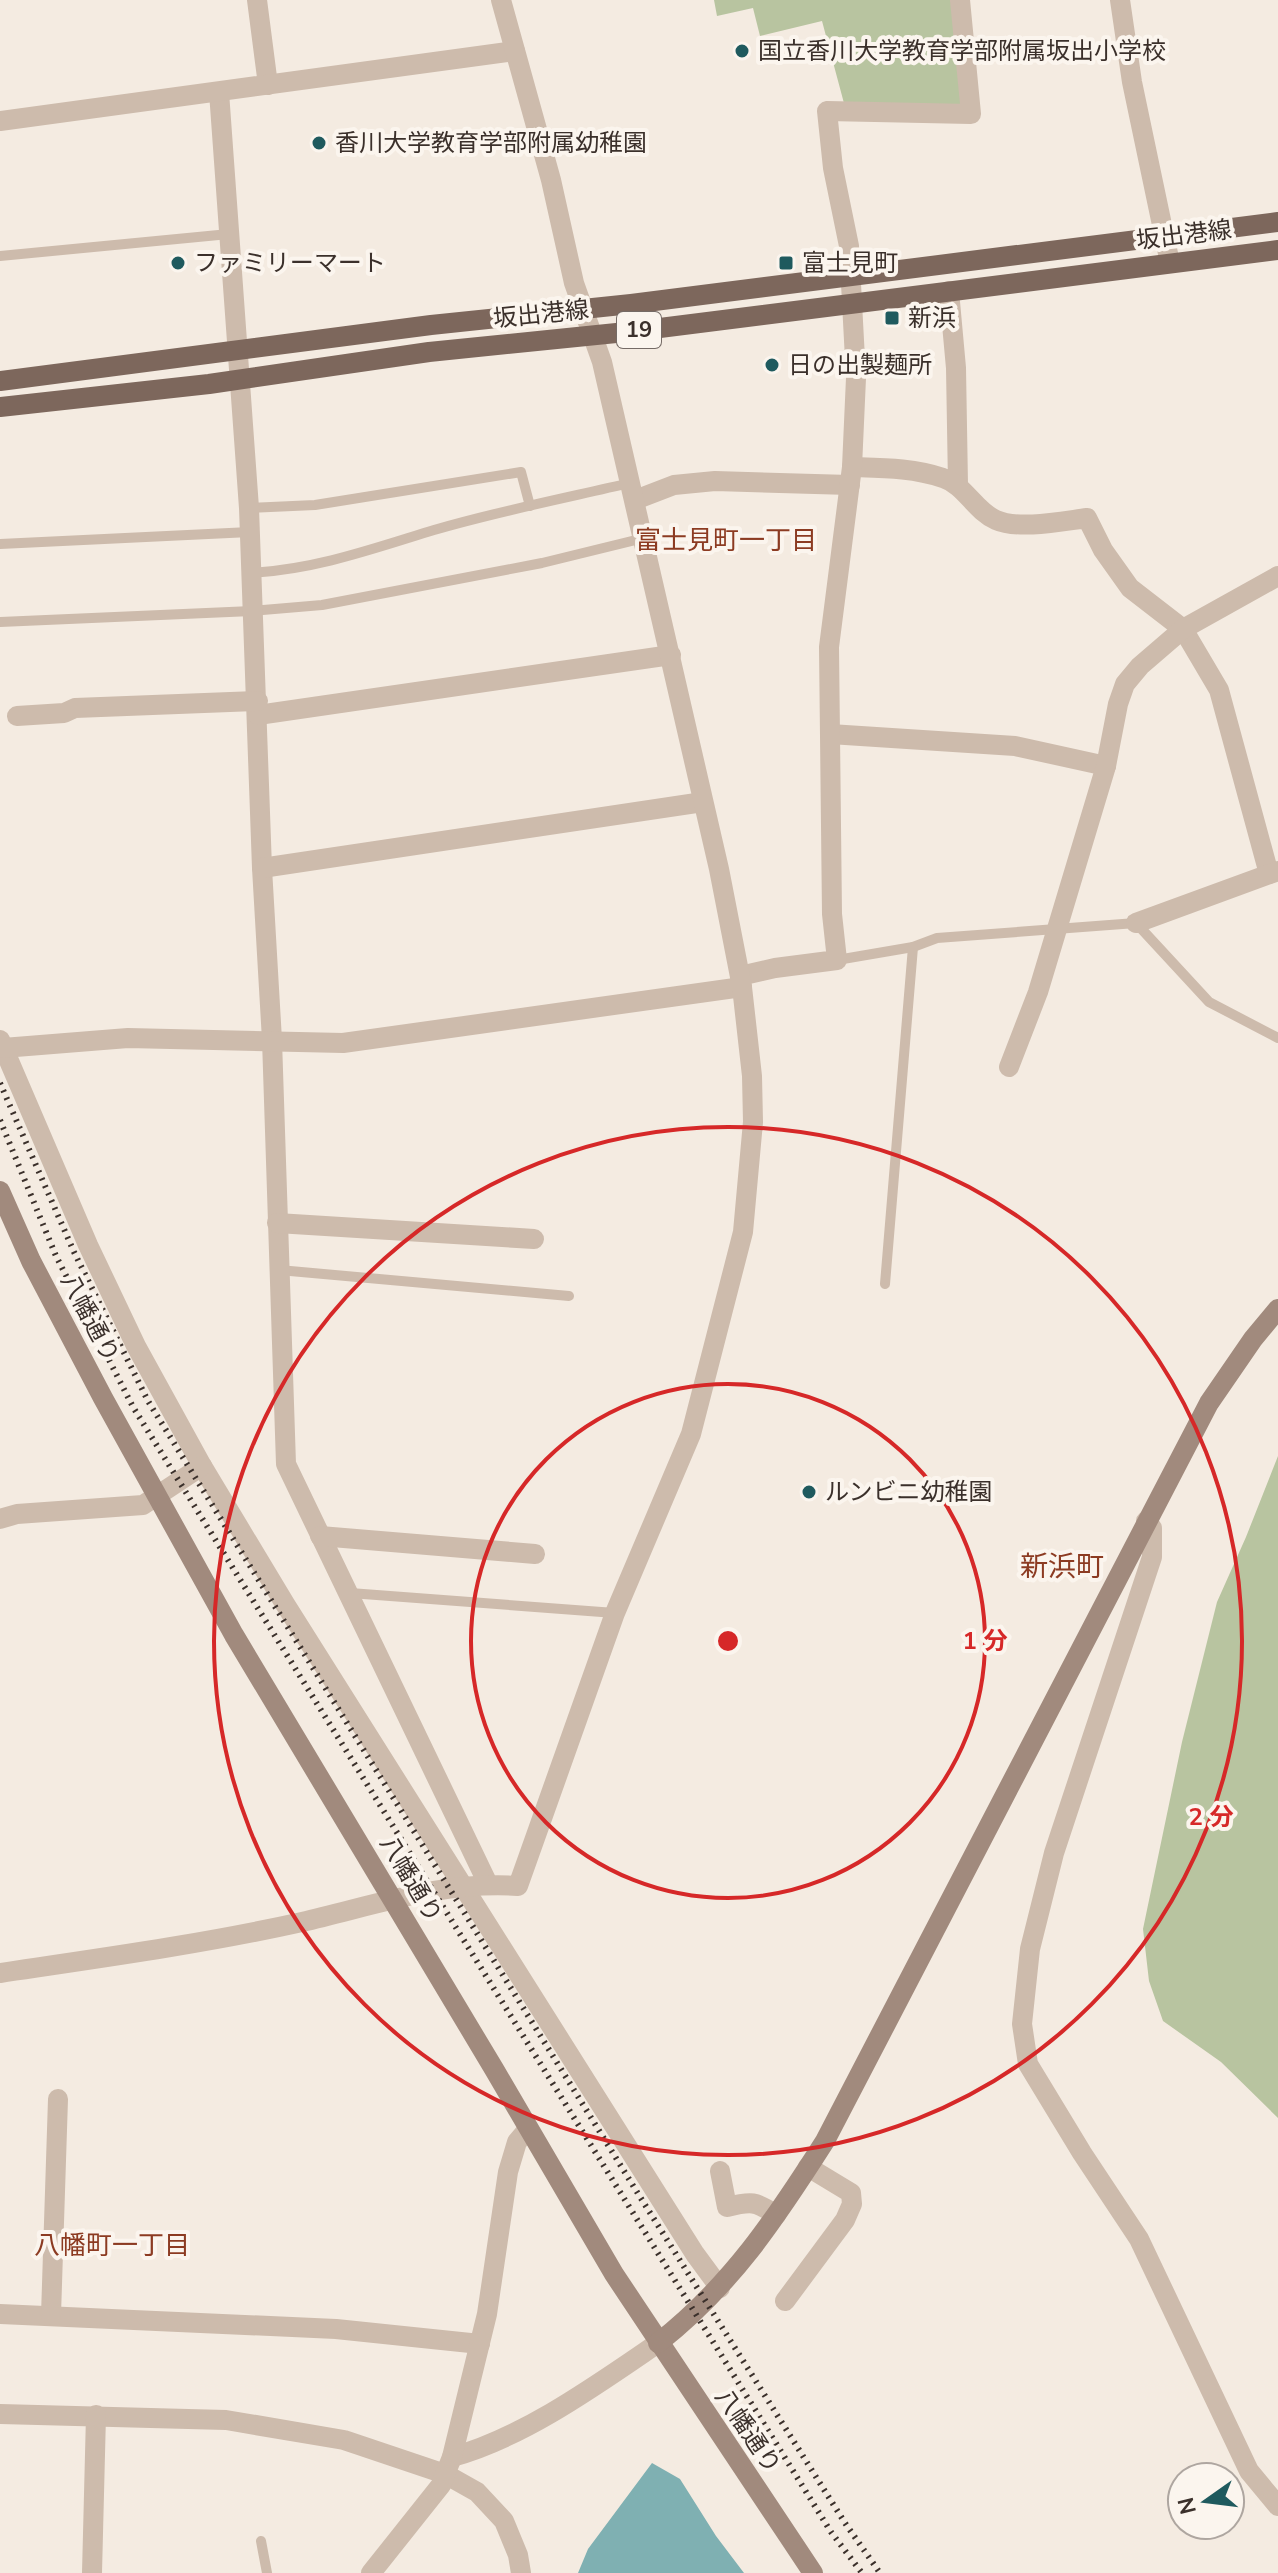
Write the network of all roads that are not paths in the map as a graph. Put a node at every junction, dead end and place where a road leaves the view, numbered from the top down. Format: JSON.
{"nodes":[{"id":1,"x":257,"y":0,"type":"edge"},
{"id":2,"x":501,"y":0,"type":"edge"},
{"id":3,"x":960,"y":0,"type":"edge"},
{"id":4,"x":1120,"y":0,"type":"edge"},
{"id":5,"x":515,"y":51,"type":"junction"},
{"id":6,"x":268,"y":85,"type":"junction"},
{"id":7,"x":219,"y":92,"type":"junction"},
{"id":8,"x":0,"y":121,"type":"edge"},
{"id":9,"x":1278,"y":222,"type":"edge"},
{"id":10,"x":229,"y":234,"type":"junction"},
{"id":11,"x":1165,"y":237,"type":"junction"},
{"id":12,"x":1278,"y":250,"type":"edge"},
{"id":13,"x":0,"y":256,"type":"edge"},
{"id":14,"x":1170,"y":263,"type":"junction"},
{"id":15,"x":851,"y":276,"type":"junction"},
{"id":16,"x":949,"y":291,"type":"junction"},
{"id":17,"x":852,"y":303,"type":"junction"},
{"id":18,"x":582,"y":308,"type":"junction"},
{"id":19,"x":592,"y":334,"type":"junction"},
{"id":20,"x":238,"y":351,"type":"junction"},
{"id":21,"x":241,"y":379,"type":"junction"},
{"id":22,"x":0,"y":381,"type":"edge"},
{"id":23,"x":0,"y":407,"type":"edge"},
{"id":24,"x":851,"y":476,"type":"junction"},
{"id":25,"x":958,"y":485,"type":"junction"},
{"id":26,"x":633,"y":491,"type":"junction"},
{"id":27,"x":530,"y":506,"type":"junction"},
{"id":28,"x":249,"y":508,"type":"junction"},
{"id":29,"x":250,"y":532,"type":"junction"},
{"id":30,"x":644,"y":538,"type":"junction"},
{"id":31,"x":0,"y":544,"type":"edge"},
{"id":32,"x":251,"y":573,"type":"junction"},
{"id":33,"x":1278,"y":576,"type":"edge"},
{"id":34,"x":252,"y":611,"type":"junction"},
{"id":35,"x":0,"y":622,"type":"edge"},
{"id":36,"x":1183,"y":629,"type":"junction"},
{"id":37,"x":671,"y":655,"type":"junction"},
{"id":38,"x":258,"y":708,"type":"junction"},
{"id":39,"x":17,"y":716,"type":"dead end"},
{"id":40,"x":830,"y":734,"type":"junction"},
{"id":41,"x":1106,"y":766,"type":"junction"},
{"id":42,"x":703,"y":802,"type":"junction"},
{"id":43,"x":262,"y":868,"type":"junction"},
{"id":44,"x":1274,"y":872,"type":"edge"},
{"id":45,"x":1136,"y":923,"type":"junction"},
{"id":46,"x":1057,"y":929,"type":"junction"},
{"id":47,"x":913,"y":947,"type":"junction"},
{"id":48,"x":837,"y":960,"type":"junction"},
{"id":49,"x":741,"y":982,"type":"junction"},
{"id":50,"x":1278,"y":1038,"type":"edge"},
{"id":51,"x":272,"y":1040,"type":"junction"},
{"id":52,"x":1,"y":1045,"type":"edge"},
{"id":53,"x":1009,"y":1067,"type":"dead end"},
{"id":54,"x":3,"y":1204,"type":"edge"},
{"id":55,"x":277,"y":1223,"type":"junction"},
{"id":56,"x":534,"y":1239,"type":"dead end"},
{"id":57,"x":279,"y":1270,"type":"junction"},
{"id":58,"x":885,"y":1284,"type":"dead end"},
{"id":59,"x":569,"y":1296,"type":"dead end"},
{"id":60,"x":1278,"y":1309,"type":"edge"},
{"id":61,"x":202,"y":1466,"type":"junction"},
{"id":62,"x":156,"y":1496,"type":"junction"},
{"id":63,"x":0,"y":1519,"type":"edge"},
{"id":64,"x":1146,"y":1521,"type":"junction"},
{"id":65,"x":320,"y":1536,"type":"junction"},
{"id":66,"x":535,"y":1554,"type":"dead end"},
{"id":67,"x":347,"y":1593,"type":"junction"},
{"id":68,"x":615,"y":1613,"type":"junction"},
{"id":69,"x":488,"y":1884,"type":"junction"},
{"id":70,"x":462,"y":1885,"type":"junction"},
{"id":71,"x":393,"y":1899,"type":"junction"},
{"id":72,"x":0,"y":1973,"type":"edge"},
{"id":73,"x":58,"y":2099,"type":"dead end"},
{"id":74,"x":528,"y":2129,"type":"junction"},
{"id":75,"x":808,"y":2167,"type":"junction"},
{"id":76,"x":720,"y":2171,"type":"dead end"},
{"id":77,"x":776,"y":2215,"type":"junction"},
{"id":78,"x":720,"y":2288,"type":"junction"},
{"id":79,"x":785,"y":2301,"type":"dead end"},
{"id":80,"x":0,"y":2314,"type":"edge"},
{"id":81,"x":51,"y":2315,"type":"junction"},
{"id":82,"x":658,"y":2343,"type":"junction"},
{"id":83,"x":480,"y":2344,"type":"junction"},
{"id":84,"x":0,"y":2414,"type":"edge"},
{"id":85,"x":96,"y":2415,"type":"junction"},
{"id":86,"x":449,"y":2465,"type":"junction"},
{"id":87,"x":1278,"y":2506,"type":"edge"},
{"id":88,"x":261,"y":2541,"type":"dead end"},
{"id":89,"x":92,"y":2573,"type":"edge"},
{"id":90,"x":267,"y":2573,"type":"edge"},
{"id":91,"x":371,"y":2573,"type":"edge"},
{"id":92,"x":521,"y":2573,"type":"edge"},
{"id":93,"x":813,"y":2573,"type":"edge"}],
"edges":[{"from":1,"to":6,"type":"street"},
{"from":2,"to":5,"type":"street"},
{"from":3,"to":15,"type":"street"},
{"from":4,"to":11,"type":"street"},
{"from":5,"to":6,"type":"street"},
{"from":5,"to":18,"type":"street"},
{"from":6,"to":7,"type":"street"},
{"from":7,"to":8,"type":"street"},
{"from":7,"to":10,"type":"street"},
{"from":9,"to":11,"type":"main road","name":"坂出港線","number":"19"},
{"from":10,"to":13,"type":"lane"},
{"from":10,"to":20,"type":"street"},
{"from":11,"to":14,"type":"street"},
{"from":11,"to":15,"type":"main road","name":"坂出港線","number":"19"},
{"from":12,"to":14,"type":"main road","name":"坂出港線","number":"19"},
{"from":14,"to":16,"type":"main road","name":"坂出港線","number":"19"},
{"from":15,"to":17,"type":"street"},
{"from":15,"to":18,"type":"main road","name":"坂出港線","number":"19"},
{"from":16,"to":17,"type":"main road","name":"坂出港線","number":"19"},
{"from":16,"to":25,"type":"street"},
{"from":17,"to":19,"type":"main road","name":"坂出港線","number":"19"},
{"from":17,"to":24,"type":"street"},
{"from":18,"to":19,"type":"street"},
{"from":18,"to":20,"type":"main road","name":"坂出港線","number":"19"},
{"from":19,"to":21,"type":"main road","name":"坂出港線","number":"19"},
{"from":19,"to":26,"type":"street"},
{"from":20,"to":21,"type":"street"},
{"from":20,"to":22,"type":"main road","name":"坂出港線","number":"19"},
{"from":21,"to":23,"type":"main road","name":"坂出港線","number":"19"},
{"from":21,"to":28,"type":"street"},
{"from":24,"to":25,"type":"street"},
{"from":24,"to":26,"type":"street"},
{"from":24,"to":40,"type":"street"},
{"from":25,"to":36,"type":"street"},
{"from":26,"to":27,"type":"lane"},
{"from":26,"to":30,"type":"street"},
{"from":27,"to":28,"type":"lane"},
{"from":27,"to":32,"type":"lane"},
{"from":28,"to":29,"type":"street"},
{"from":29,"to":31,"type":"lane"},
{"from":29,"to":32,"type":"street"},
{"from":30,"to":34,"type":"lane"},
{"from":30,"to":37,"type":"street"},
{"from":32,"to":34,"type":"street"},
{"from":33,"to":36,"type":"street"},
{"from":34,"to":35,"type":"lane"},
{"from":34,"to":38,"type":"street"},
{"from":36,"to":41,"type":"street"},
{"from":36,"to":44,"type":"street"},
{"from":37,"to":38,"type":"street"},
{"from":37,"to":42,"type":"street"},
{"from":38,"to":39,"type":"street"},
{"from":38,"to":43,"type":"street"},
{"from":40,"to":41,"type":"street"},
{"from":40,"to":48,"type":"street"},
{"from":41,"to":46,"type":"street"},
{"from":42,"to":43,"type":"street"},
{"from":42,"to":49,"type":"street"},
{"from":43,"to":51,"type":"street"},
{"from":44,"to":45,"type":"street"},
{"from":45,"to":46,"type":"lane"},
{"from":45,"to":50,"type":"lane"},
{"from":46,"to":47,"type":"lane"},
{"from":46,"to":53,"type":"street"},
{"from":47,"to":48,"type":"lane"},
{"from":47,"to":58,"type":"lane"},
{"from":48,"to":49,"type":"street"},
{"from":49,"to":51,"type":"street"},
{"from":49,"to":68,"type":"street"},
{"from":51,"to":52,"type":"street"},
{"from":51,"to":55,"type":"street"},
{"from":52,"to":61,"type":"street"},
{"from":54,"to":62,"type":"street","name":"八幡通り"},
{"from":55,"to":56,"type":"street"},
{"from":55,"to":57,"type":"street"},
{"from":57,"to":59,"type":"lane"},
{"from":57,"to":65,"type":"street"},
{"from":60,"to":64,"type":"street"},
{"from":61,"to":62,"type":"street"},
{"from":61,"to":70,"type":"street"},
{"from":62,"to":63,"type":"street"},
{"from":62,"to":71,"type":"street","name":"八幡通り"},
{"from":64,"to":75,"type":"street"},
{"from":64,"to":87,"type":"street"},
{"from":65,"to":66,"type":"street"},
{"from":65,"to":67,"type":"street"},
{"from":67,"to":68,"type":"lane"},
{"from":67,"to":69,"type":"street"},
{"from":68,"to":69,"type":"street"},
{"from":69,"to":70,"type":"street"},
{"from":70,"to":71,"type":"street"},
{"from":70,"to":78,"type":"street"},
{"from":71,"to":72,"type":"street"},
{"from":71,"to":74,"type":"street","name":"八幡通り"},
{"from":73,"to":81,"type":"street"},
{"from":74,"to":82,"type":"street","name":"八幡通り"},
{"from":74,"to":83,"type":"street"},
{"from":75,"to":77,"type":"street"},
{"from":75,"to":79,"type":"street"},
{"from":76,"to":77,"type":"street"},
{"from":77,"to":78,"type":"street"},
{"from":78,"to":82,"type":"street"},
{"from":80,"to":81,"type":"street"},
{"from":81,"to":83,"type":"street"},
{"from":82,"to":86,"type":"street"},
{"from":82,"to":93,"type":"street","name":"八幡通り"},
{"from":83,"to":86,"type":"street"},
{"from":84,"to":85,"type":"street"},
{"from":85,"to":86,"type":"street"},
{"from":85,"to":89,"type":"street"},
{"from":86,"to":91,"type":"street"},
{"from":86,"to":92,"type":"street"},
{"from":88,"to":90,"type":"lane"}]}
